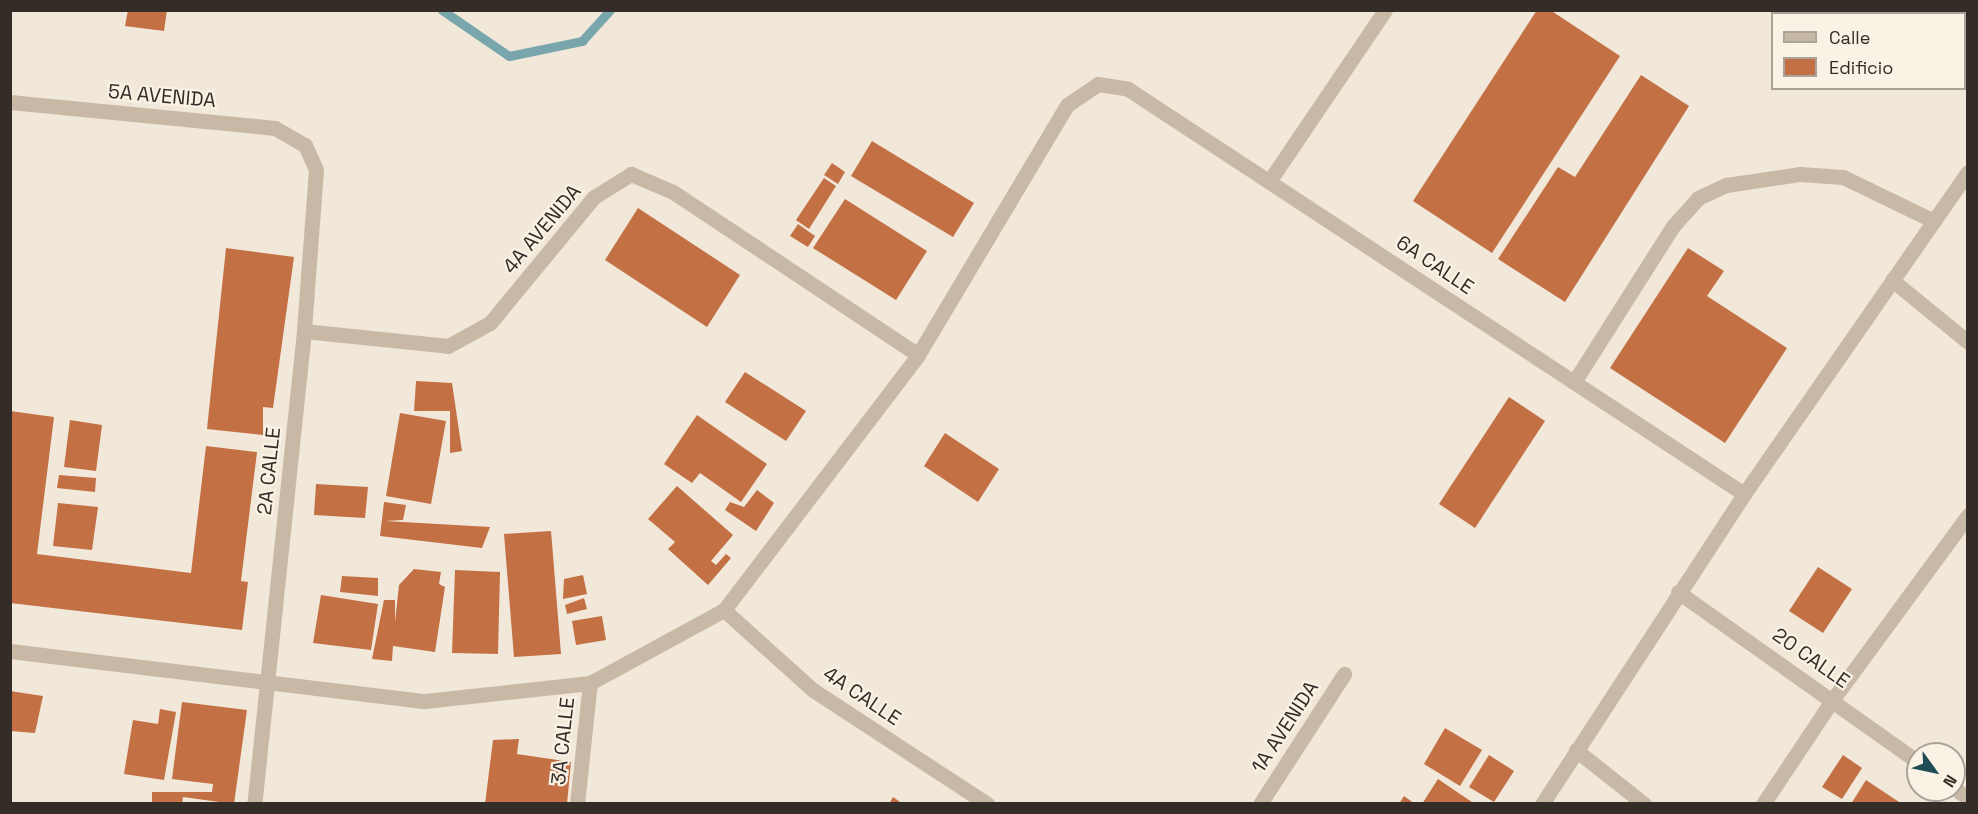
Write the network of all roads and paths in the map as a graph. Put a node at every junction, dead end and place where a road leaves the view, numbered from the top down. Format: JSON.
{"nodes":[{"id":1,"x":1385,"y":10,"type":"edge"},
{"id":2,"x":10,"y":102,"type":"edge"},
{"id":3,"x":305,"y":145,"type":"joint"},
{"id":4,"x":1968,"y":172,"type":"edge"},
{"id":5,"x":1270,"y":180,"type":"junction"},
{"id":6,"x":1934,"y":221,"type":"junction"},
{"id":7,"x":1892,"y":280,"type":"junction"},
{"id":8,"x":304,"y":331,"type":"junction"},
{"id":9,"x":1968,"y":342,"type":"edge"},
{"id":10,"x":918,"y":356,"type":"junction"},
{"id":11,"x":1574,"y":382,"type":"junction"},
{"id":12,"x":1744,"y":494,"type":"junction"},
{"id":13,"x":1968,"y":515,"type":"edge"},
{"id":14,"x":1678,"y":592,"type":"junction"},
{"id":15,"x":724,"y":610,"type":"junction"},
{"id":16,"x":10,"y":651,"type":"edge"},
{"id":17,"x":1344,"y":674,"type":"dead end"},
{"id":18,"x":268,"y":680,"type":"junction"},
{"id":19,"x":590,"y":683,"type":"junction"},
{"id":20,"x":1833,"y":699,"type":"junction"},
{"id":21,"x":1576,"y":750,"type":"junction"},
{"id":22,"x":1906,"y":753,"type":"edge"},
{"id":23,"x":254,"y":804,"type":"edge"},
{"id":24,"x":577,"y":804,"type":"edge"},
{"id":25,"x":987,"y":804,"type":"edge"},
{"id":26,"x":1260,"y":804,"type":"edge"},
{"id":27,"x":1542,"y":804,"type":"edge"},
{"id":28,"x":1644,"y":804,"type":"edge"},
{"id":29,"x":1763,"y":804,"type":"edge"}],
"edges":[{"from":1,"to":5,"type":"street"},
{"from":2,"to":3,"type":"street","name":"5A AVENIDA"},
{"from":3,"to":8,"type":"street","name":"2A CALLE"},
{"from":4,"to":6,"type":"street"},
{"from":5,"to":10,"type":"street","name":"6A CALLE"},
{"from":5,"to":11,"type":"street","name":"6A CALLE"},
{"from":6,"to":7,"type":"street"},
{"from":6,"to":11,"type":"street"},
{"from":7,"to":9,"type":"street"},
{"from":7,"to":12,"type":"street"},
{"from":8,"to":10,"type":"street","name":"4A AVENIDA"},
{"from":8,"to":18,"type":"street","name":"2A CALLE"},
{"from":10,"to":15,"type":"street"},
{"from":11,"to":12,"type":"street","name":"6A CALLE"},
{"from":12,"to":14,"type":"street"},
{"from":13,"to":20,"type":"street"},
{"from":14,"to":20,"type":"street","name":"20 CALLE"},
{"from":14,"to":21,"type":"street"},
{"from":15,"to":19,"type":"street"},
{"from":15,"to":25,"type":"street","name":"4A CALLE"},
{"from":16,"to":18,"type":"street"},
{"from":17,"to":26,"type":"street","name":"1A AVENIDA"},
{"from":18,"to":19,"type":"street"},
{"from":18,"to":23,"type":"street","name":"2A CALLE"},
{"from":19,"to":24,"type":"street","name":"3A CALLE"},
{"from":20,"to":22,"type":"street","name":"20 CALLE"},
{"from":20,"to":29,"type":"street"},
{"from":21,"to":27,"type":"street"},
{"from":21,"to":28,"type":"street"}]}
